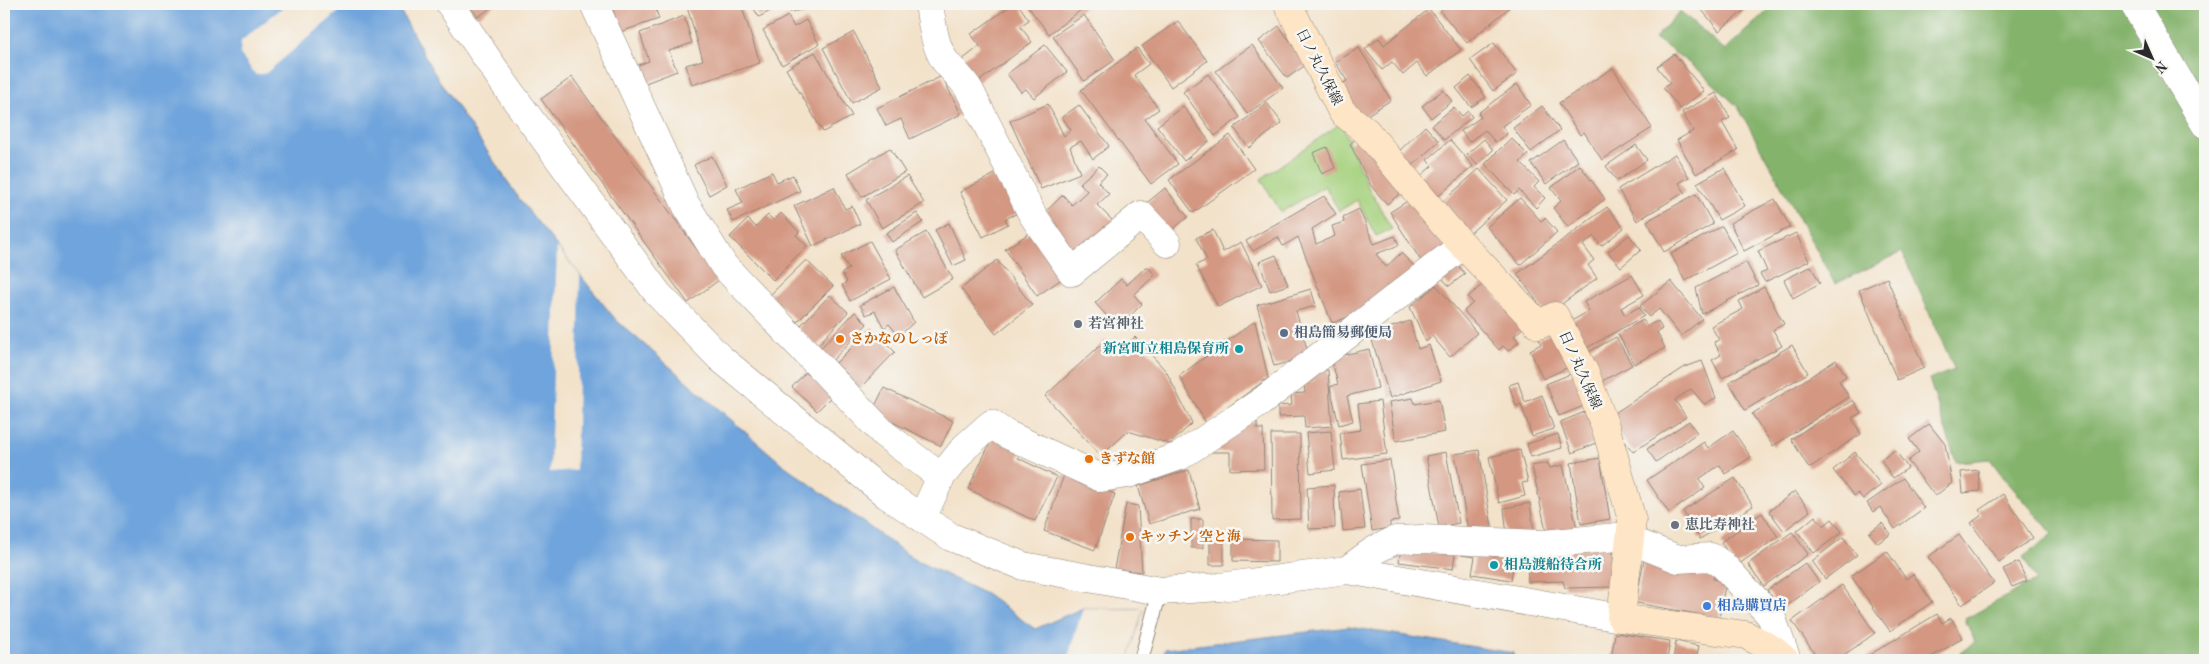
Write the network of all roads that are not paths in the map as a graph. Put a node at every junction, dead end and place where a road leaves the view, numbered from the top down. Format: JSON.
{"nodes":[{"id":1,"x":450,"y":4,"type":"edge"},
{"id":2,"x":594,"y":4,"type":"edge"},
{"id":3,"x":929,"y":4,"type":"edge"},
{"id":4,"x":1288,"y":4,"type":"edge"},
{"id":5,"x":2134,"y":4,"type":"edge"},
{"id":6,"x":2205,"y":124,"type":"edge"},
{"id":7,"x":1167,"y":243,"type":"dead end"},
{"id":8,"x":1463,"y":246,"type":"junction"},
{"id":9,"x":941,"y":477,"type":"junction"},
{"id":10,"x":922,"y":518,"type":"junction"},
{"id":11,"x":1630,"y":540,"type":"junction"},
{"id":12,"x":1347,"y":570,"type":"junction"},
{"id":13,"x":1160,"y":591,"type":"junction"},
{"id":14,"x":1621,"y":618,"type":"junction"},
{"id":15,"x":1141,"y":660,"type":"edge"},
{"id":16,"x":1786,"y":660,"type":"edge"}],
"edges":[{"from":1,"to":10,"type":"street"},
{"from":2,"to":9,"type":"street"},
{"from":3,"to":7,"type":"street"},
{"from":4,"to":8,"type":"main road","name":"日ノ丸久保線"},
{"from":5,"to":6,"type":"street"},
{"from":8,"to":9,"type":"street"},
{"from":8,"to":11,"type":"main road","name":"日ノ丸久保線"},
{"from":9,"to":10,"type":"street"},
{"from":10,"to":13,"type":"street"},
{"from":11,"to":12,"type":"street"},
{"from":11,"to":14,"type":"main road","name":"日ノ丸久保線"},
{"from":11,"to":16,"type":"street"},
{"from":12,"to":13,"type":"street"},
{"from":12,"to":14,"type":"street"},
{"from":13,"to":15,"type":"lane"},
{"from":14,"to":16,"type":"main road"}]}
